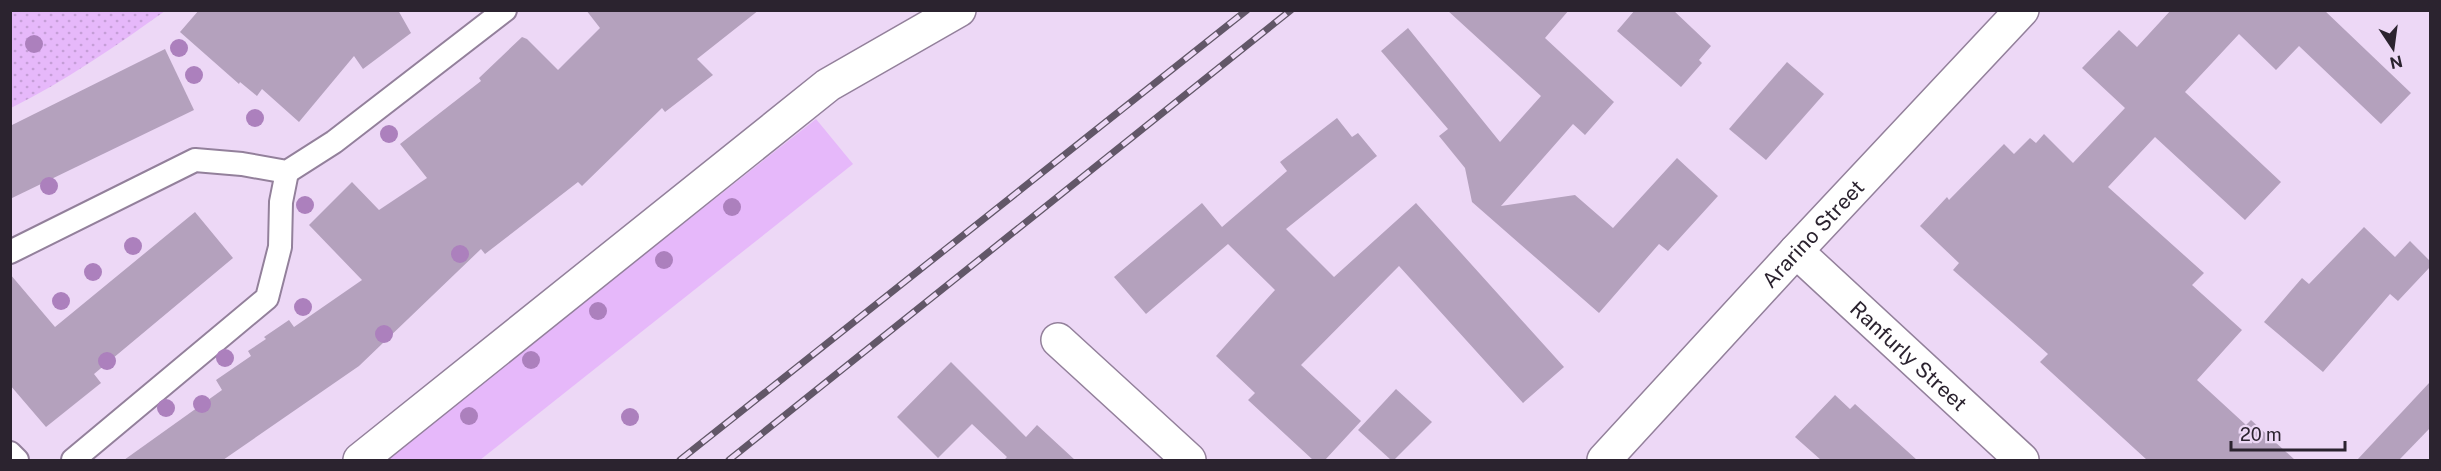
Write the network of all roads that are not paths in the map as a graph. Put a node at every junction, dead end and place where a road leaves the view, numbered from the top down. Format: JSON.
{"nodes":[{"id":1,"x":505,"y":10,"type":"edge"},
{"id":2,"x":959,"y":10,"type":"edge"},
{"id":3,"x":2022,"y":10,"type":"edge"},
{"id":4,"x":288,"y":172,"type":"junction"},
{"id":5,"x":1796,"y":251,"type":"junction"},
{"id":6,"x":10,"y":252,"type":"edge"},
{"id":7,"x":1058,"y":340,"type":"dead end"},
{"id":8,"x":10,"y":453,"type":"edge"},
{"id":9,"x":17,"y":460,"type":"edge"},
{"id":10,"x":73,"y":460,"type":"edge"},
{"id":11,"x":360,"y":460,"type":"edge"},
{"id":12,"x":1189,"y":460,"type":"edge"},
{"id":13,"x":1604,"y":460,"type":"edge"},
{"id":14,"x":2022,"y":460,"type":"edge"}],
"edges":[{"from":1,"to":4,"type":"lane"},
{"from":2,"to":11,"type":"street"},
{"from":3,"to":5,"type":"street","name":"Ararino Street"},
{"from":4,"to":6,"type":"lane"},
{"from":4,"to":10,"type":"lane"},
{"from":5,"to":13,"type":"street","name":"Ararino Street"},
{"from":5,"to":14,"type":"street","name":"Ranfurly Street"},
{"from":7,"to":12,"type":"street"},
{"from":8,"to":9,"type":"lane"}]}
